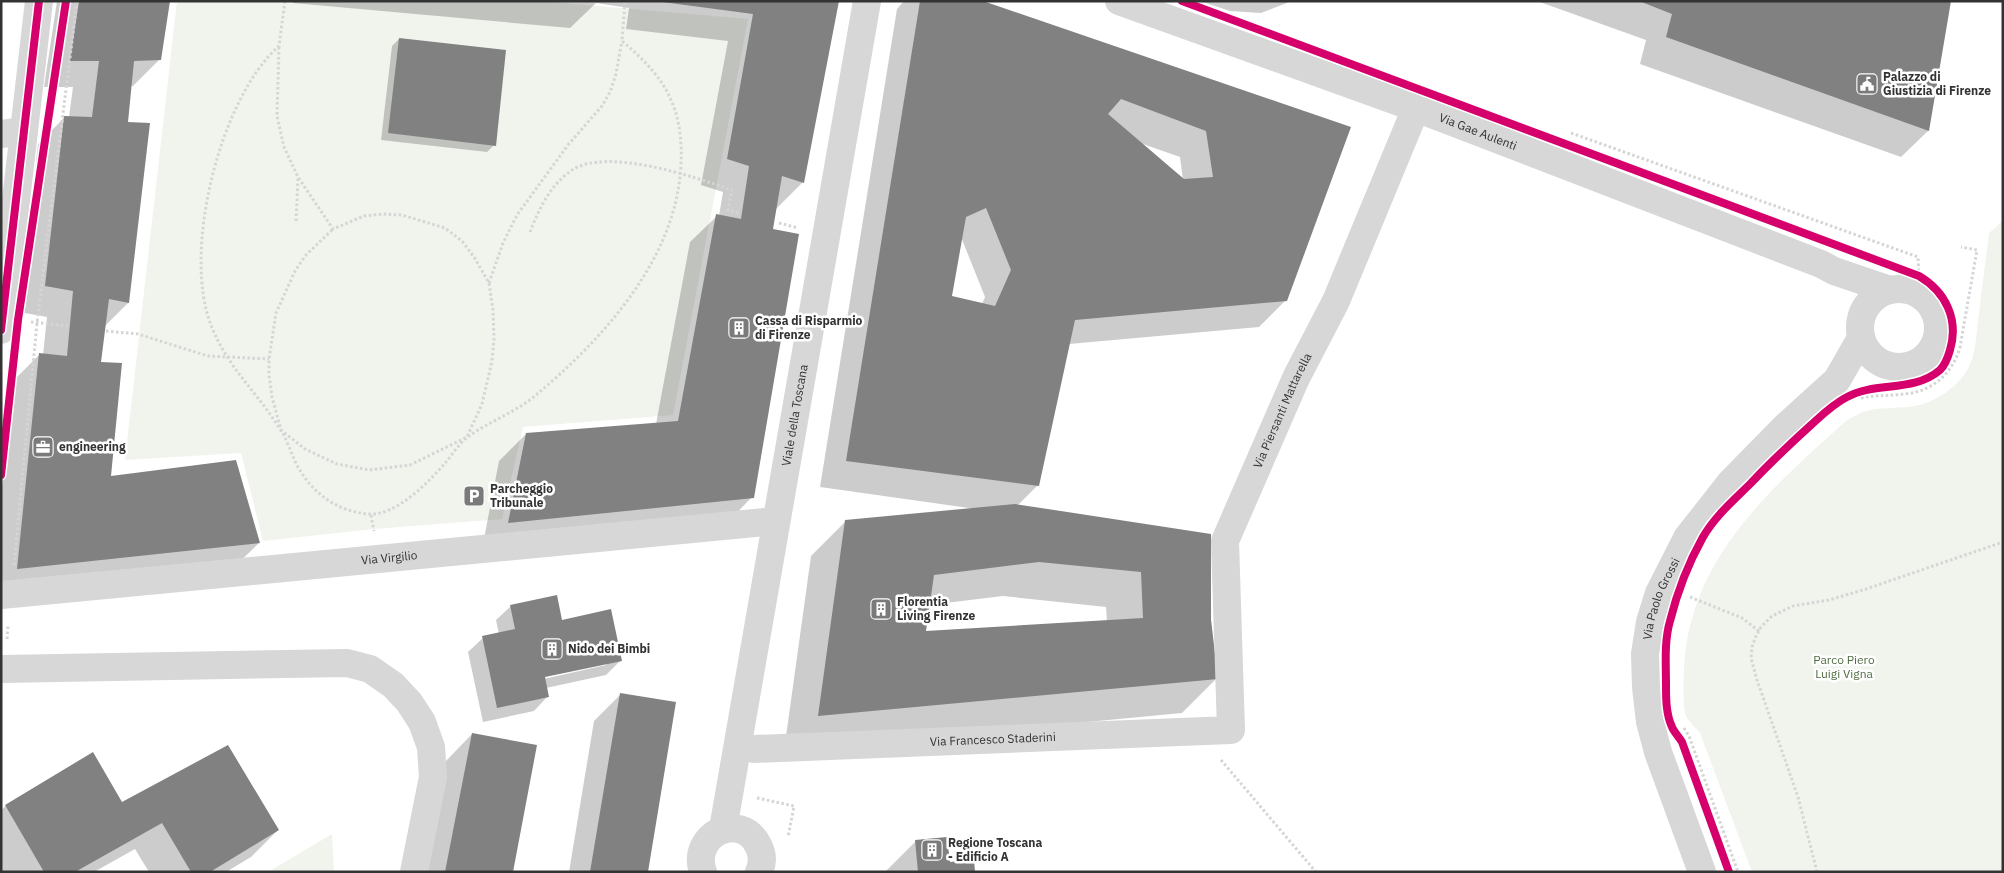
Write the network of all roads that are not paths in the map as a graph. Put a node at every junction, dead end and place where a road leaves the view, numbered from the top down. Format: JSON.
{"nodes":[{"id":1,"x":39,"y":1,"type":"edge"},
{"id":2,"x":866,"y":1,"type":"edge"},
{"id":3,"x":880,"y":1,"type":"edge"},
{"id":4,"x":1119,"y":1,"type":"edge"},
{"id":5,"x":1416,"y":108,"type":"junction"},
{"id":6,"x":13,"y":133,"type":"edge"},
{"id":7,"x":1834,"y":271,"type":"junction"},
{"id":8,"x":1900,"y":281,"type":"junction"},
{"id":9,"x":2,"y":313,"type":"edge"},
{"id":10,"x":1861,"y":326,"type":"junction"},
{"id":11,"x":1897,"y":376,"type":"junction"},
{"id":12,"x":1848,"y":392,"type":"junction"},
{"id":13,"x":776,"y":520,"type":"junction"},
{"id":14,"x":7,"y":585,"type":"edge"},
{"id":15,"x":1,"y":669,"type":"edge"},
{"id":16,"x":1224,"y":730,"type":"joint"},
{"id":17,"x":754,"y":749,"type":"junction"},
{"id":18,"x":732,"y":829,"type":"junction"},
{"id":19,"x":414,"y":872,"type":"edge"},
{"id":20,"x":703,"y":872,"type":"edge"},
{"id":21,"x":759,"y":872,"type":"edge"},
{"id":22,"x":1702,"y":872,"type":"edge"}],
"edges":[{"from":1,"to":6,"type":"street"},
{"from":2,"to":13,"type":"street","name":"Viale della Toscana"},
{"from":3,"to":17,"type":"street","name":"Viale della Toscana"},
{"from":4,"to":5,"type":"street","name":"Via Gae Aulenti"},
{"from":5,"to":7,"type":"street","name":"Via Gae Aulenti"},
{"from":5,"to":16,"type":"street","name":"Via Piersanti Mattarella"},
{"from":6,"to":9,"type":"street"},
{"from":7,"to":8,"type":"street","name":"Via Gae Aulenti"},
{"from":7,"to":10,"type":"street"},
{"from":8,"to":10,"type":"street","name":"Via Paolo Grossi"},
{"from":8,"to":11,"type":"street","name":"Via Paolo Grossi"},
{"from":10,"to":11,"type":"street"},
{"from":10,"to":12,"type":"street","name":"Via Paolo Grossi"},
{"from":11,"to":12,"type":"street","name":"Via Paolo Grossi"},
{"from":12,"to":22,"type":"street","name":"Via Paolo Grossi"},
{"from":13,"to":14,"type":"street","name":"Via Virgilio"},
{"from":13,"to":18,"type":"street","name":"Viale della Toscana"},
{"from":15,"to":19,"type":"street"},
{"from":16,"to":17,"type":"street","name":"Via Francesco Staderini"},
{"from":17,"to":18,"type":"street","name":"Viale della Toscana"},
{"from":18,"to":20,"type":"street"},
{"from":18,"to":21,"type":"street"}]}
